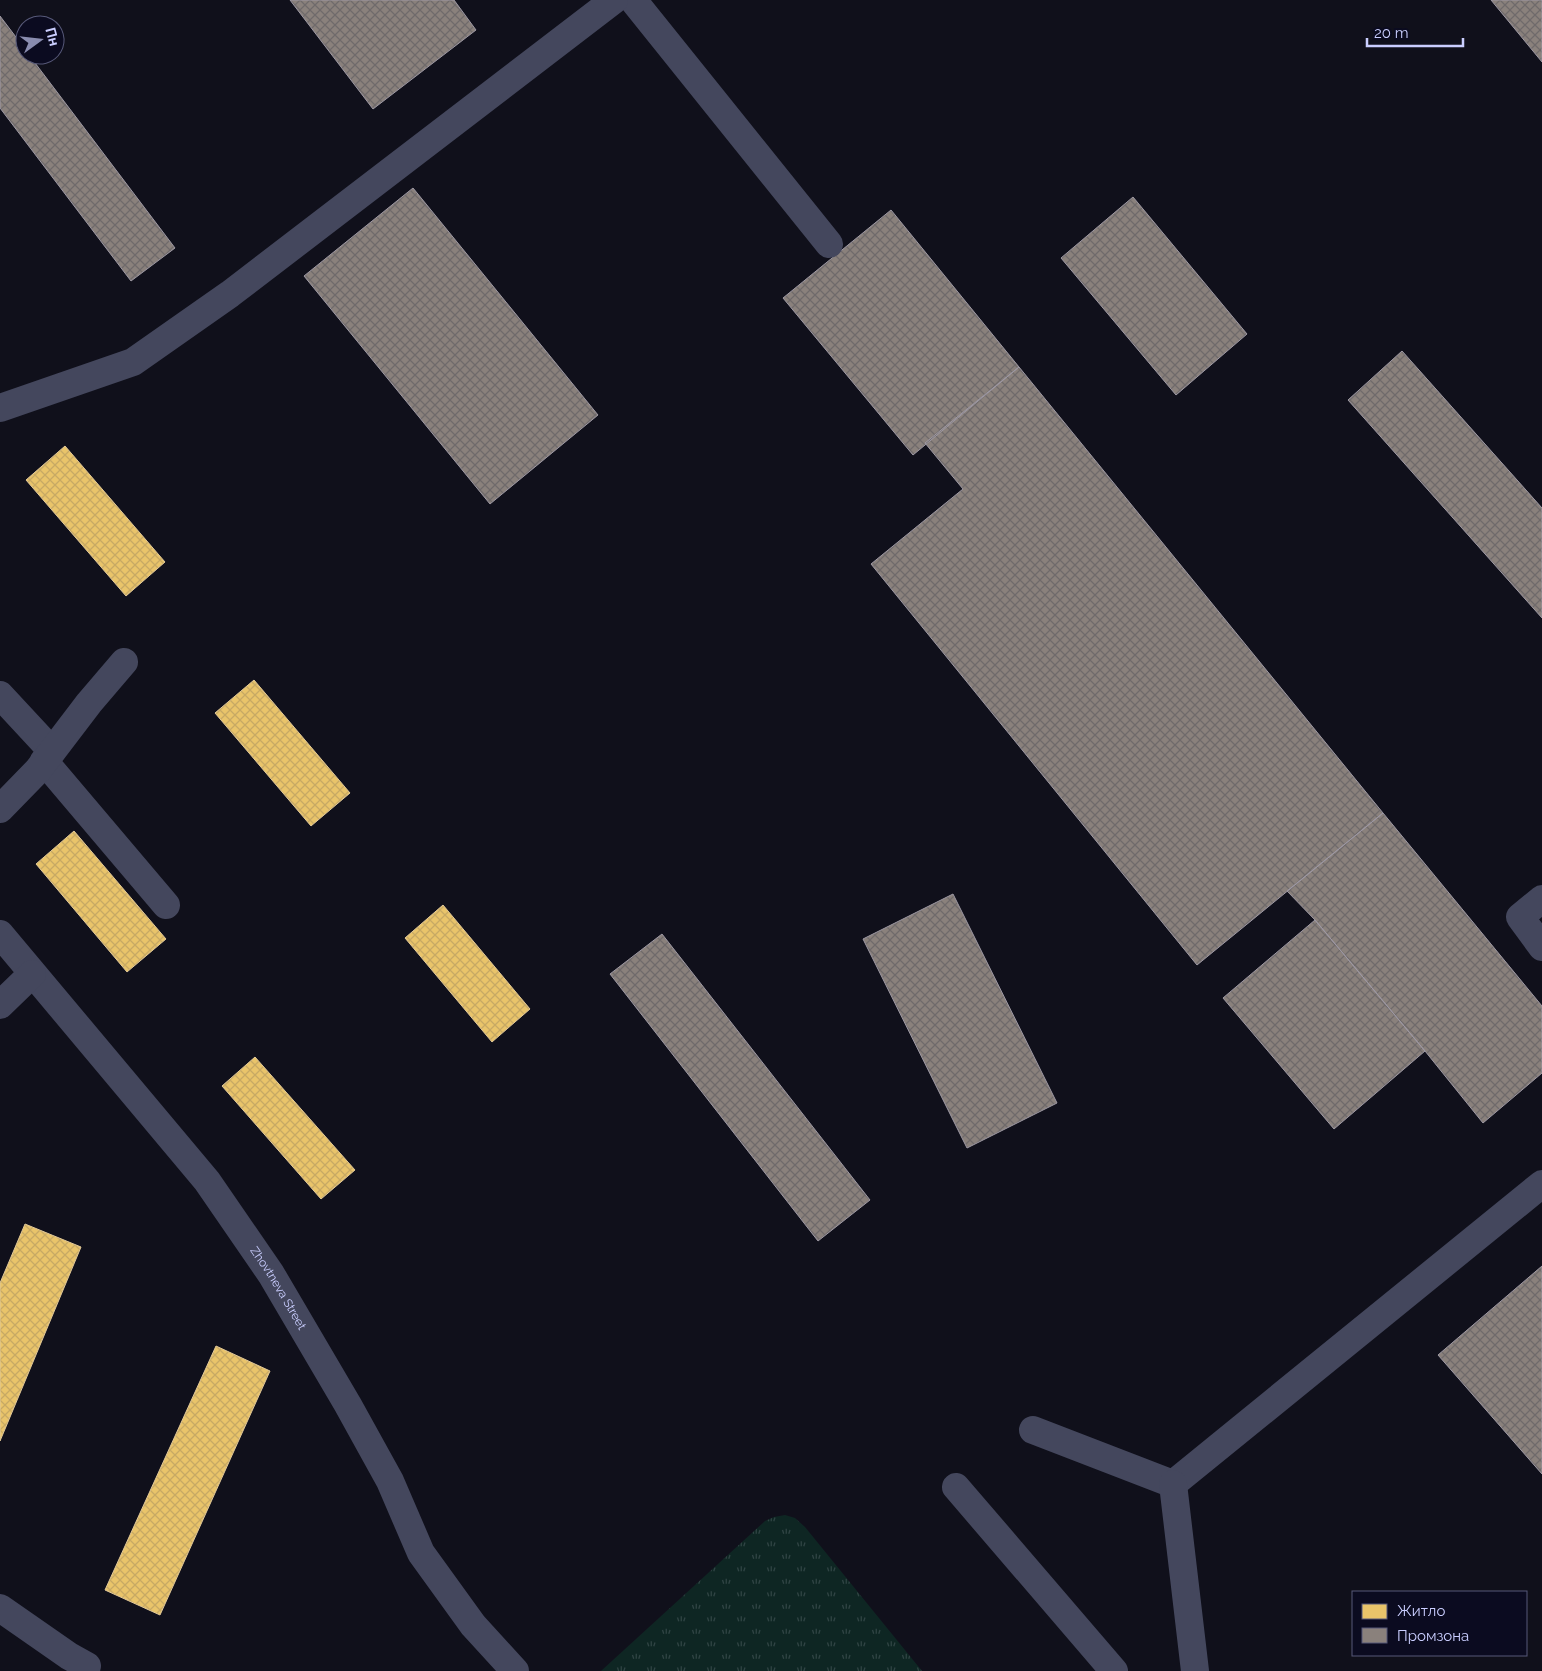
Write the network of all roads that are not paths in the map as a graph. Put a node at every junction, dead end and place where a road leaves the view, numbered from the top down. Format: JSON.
{"nodes":[{"id":1,"x":614,"y":0,"type":"edge"},
{"id":2,"x":633,"y":0,"type":"edge"},
{"id":3,"x":830,"y":244,"type":"dead end"},
{"id":4,"x":0,"y":408,"type":"edge"},
{"id":5,"x":124,"y":662,"type":"dead end"},
{"id":6,"x":0,"y":695,"type":"edge"},
{"id":7,"x":48,"y":756,"type":"junction"},
{"id":8,"x":0,"y":809,"type":"edge"},
{"id":9,"x":1542,"y":899,"type":"edge"},
{"id":10,"x":166,"y":905,"type":"dead end"},
{"id":11,"x":0,"y":934,"type":"edge"},
{"id":12,"x":1542,"y":947,"type":"edge"},
{"id":13,"x":32,"y":974,"type":"junction"},
{"id":14,"x":0,"y":1005,"type":"edge"},
{"id":15,"x":1542,"y":1184,"type":"edge"},
{"id":16,"x":1033,"y":1430,"type":"dead end"},
{"id":17,"x":1173,"y":1484,"type":"junction"},
{"id":18,"x":956,"y":1487,"type":"dead end"},
{"id":19,"x":0,"y":1608,"type":"edge"},
{"id":20,"x":84,"y":1671,"type":"edge"},
{"id":21,"x":515,"y":1671,"type":"edge"},
{"id":22,"x":1114,"y":1671,"type":"edge"},
{"id":23,"x":1195,"y":1671,"type":"edge"}],
"edges":[{"from":1,"to":4,"type":"street"},
{"from":2,"to":3,"type":"street"},
{"from":5,"to":7,"type":"street"},
{"from":6,"to":7,"type":"street"},
{"from":7,"to":8,"type":"street"},
{"from":7,"to":10,"type":"street"},
{"from":9,"to":12,"type":"street"},
{"from":11,"to":13,"type":"street","name":"Zhovtneva Street"},
{"from":13,"to":14,"type":"street"},
{"from":13,"to":21,"type":"street","name":"Zhovtneva Street"},
{"from":15,"to":17,"type":"street"},
{"from":16,"to":17,"type":"street"},
{"from":17,"to":23,"type":"street"},
{"from":18,"to":22,"type":"street"},
{"from":19,"to":20,"type":"street"}]}
